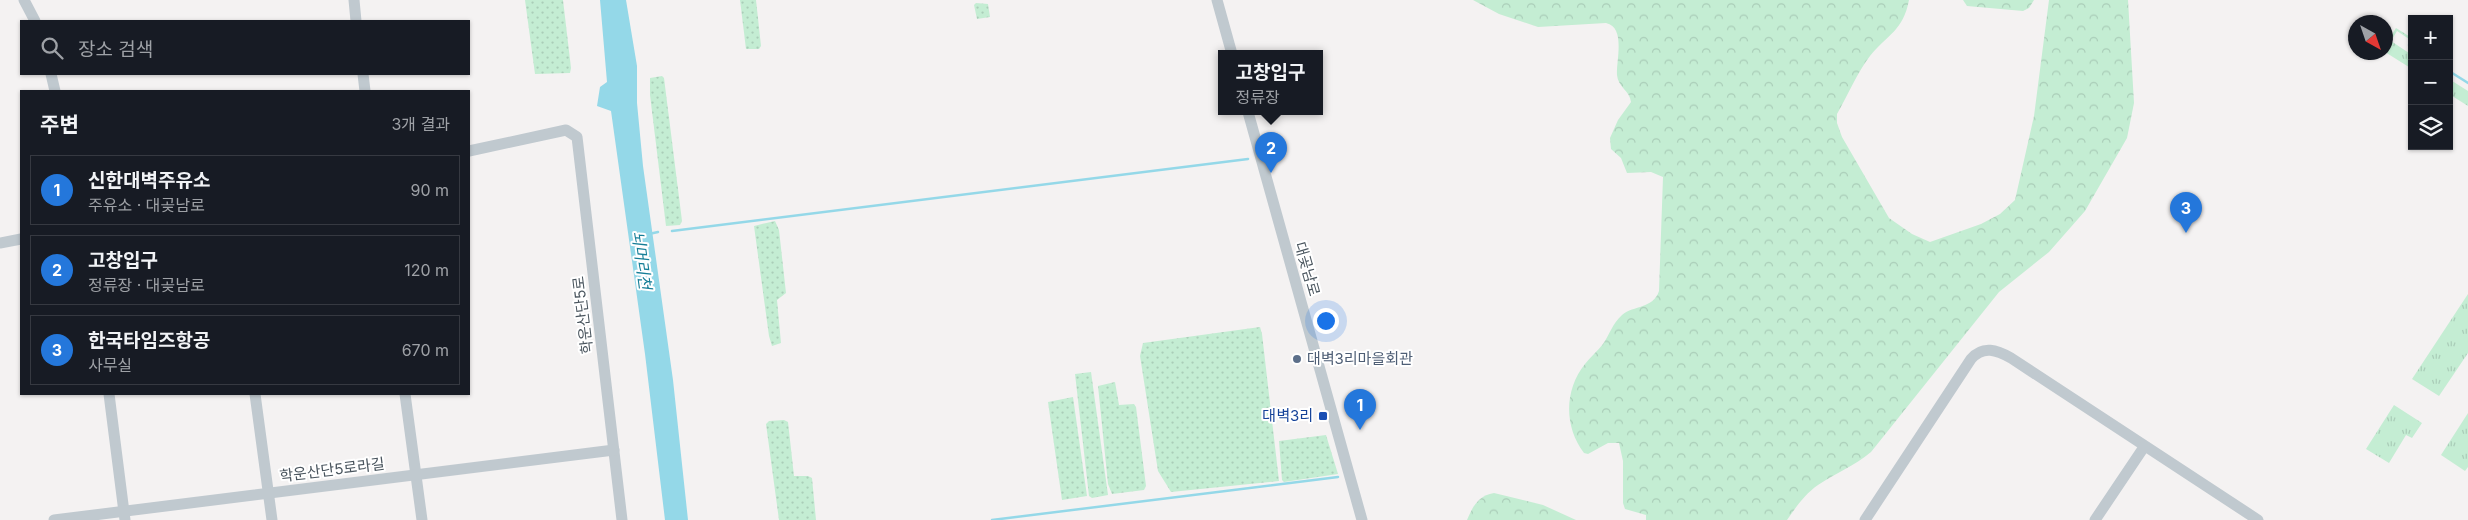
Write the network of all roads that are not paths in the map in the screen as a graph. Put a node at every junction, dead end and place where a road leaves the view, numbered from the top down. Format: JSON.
{"nodes":[{"id":1,"x":24,"y":0,"type":"edge"},
{"id":2,"x":354,"y":0,"type":"edge"},
{"id":3,"x":1217,"y":0,"type":"edge"},
{"id":4,"x":34,"y":20,"type":"edge"},
{"id":5,"x":356,"y":20,"type":"edge"},
{"id":6,"x":1231,"y":50,"type":"edge"},
{"id":7,"x":51,"y":75,"type":"edge"},
{"id":8,"x":363,"y":75,"type":"edge"},
{"id":9,"x":55,"y":90,"type":"edge"},
{"id":10,"x":365,"y":90,"type":"edge"},
{"id":11,"x":1249,"y":115,"type":"edge"},
{"id":12,"x":470,"y":151,"type":"edge"},
{"id":13,"x":20,"y":238,"type":"edge"},
{"id":14,"x":0,"y":243,"type":"edge"},
{"id":15,"x":109,"y":395,"type":"edge"},
{"id":16,"x":256,"y":395,"type":"edge"},
{"id":17,"x":405,"y":395,"type":"edge"},
{"id":18,"x":2144,"y":447,"type":"junction"},
{"id":19,"x":614,"y":450,"type":"junction"},
{"id":20,"x":416,"y":475,"type":"junction"},
{"id":21,"x":268,"y":494,"type":"junction"},
{"id":22,"x":125,"y":516,"type":"edge"},
{"id":23,"x":54,"y":520,"type":"edge"},
{"id":24,"x":272,"y":520,"type":"edge"},
{"id":25,"x":422,"y":520,"type":"edge"},
{"id":26,"x":622,"y":520,"type":"edge"},
{"id":27,"x":1362,"y":520,"type":"edge"},
{"id":28,"x":1865,"y":520,"type":"edge"},
{"id":29,"x":2095,"y":520,"type":"edge"},
{"id":30,"x":2258,"y":520,"type":"edge"}],
"edges":[{"from":1,"to":4,"type":"street"},
{"from":2,"to":5,"type":"street"},
{"from":3,"to":6,"type":"street"},
{"from":7,"to":9,"type":"street"},
{"from":8,"to":10,"type":"street"},
{"from":11,"to":27,"type":"street","name":"대곶남로"},
{"from":12,"to":19,"type":"street","name":"학운산단5로"},
{"from":13,"to":14,"type":"street"},
{"from":15,"to":22,"type":"street"},
{"from":16,"to":21,"type":"street"},
{"from":17,"to":20,"type":"street"},
{"from":18,"to":28,"type":"street"},
{"from":18,"to":29,"type":"street"},
{"from":18,"to":30,"type":"street"},
{"from":19,"to":20,"type":"street","name":"학운산단5로라길"},
{"from":19,"to":26,"type":"street","name":"학운산단5로"},
{"from":20,"to":21,"type":"street","name":"학운산단5로라길"},
{"from":20,"to":25,"type":"street"},
{"from":21,"to":22,"type":"street","name":"학운산단5로라길"},
{"from":21,"to":24,"type":"street"},
{"from":22,"to":23,"type":"street","name":"학운산단5로라길"}]}
